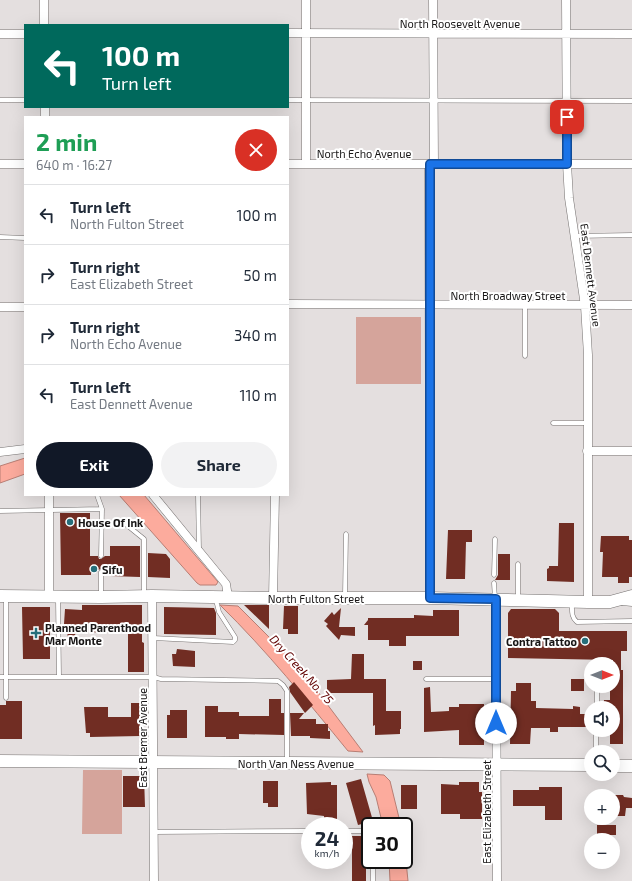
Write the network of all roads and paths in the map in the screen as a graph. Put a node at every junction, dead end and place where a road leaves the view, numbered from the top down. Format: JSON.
{"nodes":[{"id":1,"x":44,"y":0,"type":"edge"},
{"id":2,"x":306,"y":0,"type":"edge"},
{"id":3,"x":433,"y":0,"type":"edge"},
{"id":4,"x":566,"y":0,"type":"edge"},
{"id":5,"x":44,"y":24,"type":"edge"},
{"id":6,"x":306,"y":32,"type":"junction"},
{"id":7,"x":289,"y":33,"type":"edge"},
{"id":8,"x":0,"y":34,"type":"edge"},
{"id":9,"x":24,"y":34,"type":"edge"},
{"id":10,"x":433,"y":34,"type":"junction"},
{"id":11,"x":632,"y":34,"type":"edge"},
{"id":12,"x":567,"y":35,"type":"junction"},
{"id":13,"x":0,"y":100,"type":"edge"},
{"id":14,"x":24,"y":100,"type":"edge"},
{"id":15,"x":289,"y":100,"type":"edge"},
{"id":16,"x":306,"y":100,"type":"junction"},
{"id":17,"x":434,"y":100,"type":"junction"},
{"id":18,"x":567,"y":101,"type":"junction"},
{"id":19,"x":632,"y":101,"type":"edge"},
{"id":20,"x":0,"y":164,"type":"edge"},
{"id":21,"x":24,"y":164,"type":"edge"},
{"id":22,"x":289,"y":164,"type":"edge"},
{"id":23,"x":306,"y":164,"type":"junction"},
{"id":24,"x":432,"y":164,"type":"junction"},
{"id":25,"x":567,"y":164,"type":"junction"},
{"id":26,"x":632,"y":164,"type":"edge"},
{"id":27,"x":632,"y":235,"type":"edge"},
{"id":28,"x":575,"y":236,"type":"junction"},
{"id":29,"x":0,"y":237,"type":"edge"},
{"id":30,"x":24,"y":238,"type":"edge"},
{"id":31,"x":289,"y":304,"type":"edge"},
{"id":32,"x":632,"y":305,"type":"edge"},
{"id":33,"x":430,"y":306,"type":"junction"},
{"id":34,"x":525,"y":306,"type":"junction"},
{"id":35,"x":585,"y":306,"type":"junction"},
{"id":36,"x":0,"y":307,"type":"edge"},
{"id":37,"x":24,"y":307,"type":"edge"},
{"id":38,"x":525,"y":356,"type":"dead end"},
{"id":39,"x":553,"y":423,"type":"dead end"},
{"id":40,"x":588,"y":423,"type":"junction"},
{"id":41,"x":24,"y":449,"type":"edge"},
{"id":42,"x":587,"y":451,"type":"junction"},
{"id":43,"x":632,"y":451,"type":"edge"},
{"id":44,"x":0,"y":452,"type":"edge"},
{"id":45,"x":49,"y":496,"type":"edge"},
{"id":46,"x":97,"y":496,"type":"edge"},
{"id":47,"x":153,"y":496,"type":"edge"},
{"id":48,"x":198,"y":496,"type":"edge"},
{"id":49,"x":274,"y":496,"type":"edge"},
{"id":50,"x":102,"y":508,"type":"junction"},
{"id":51,"x":0,"y":510,"type":"edge"},
{"id":52,"x":49,"y":510,"type":"junction"},
{"id":53,"x":123,"y":522,"type":"dead end"},
{"id":54,"x":346,"y":534,"type":"dead end"},
{"id":55,"x":494,"y":539,"type":"dead end"},
{"id":56,"x":200,"y":552,"type":"junction"},
{"id":57,"x":101,"y":556,"type":"dead end"},
{"id":58,"x":518,"y":564,"type":"dead end"},
{"id":59,"x":101,"y":572,"type":"dead end"},
{"id":60,"x":494,"y":575,"type":"dead end"},
{"id":61,"x":494,"y":583,"type":"dead end"},
{"id":62,"x":3,"y":596,"type":"edge"},
{"id":63,"x":54,"y":596,"type":"junction"},
{"id":64,"x":148,"y":596,"type":"junction"},
{"id":65,"x":632,"y":596,"type":"edge"},
{"id":66,"x":101,"y":597,"type":"junction"},
{"id":67,"x":213,"y":597,"type":"junction"},
{"id":68,"x":228,"y":597,"type":"junction"},
{"id":69,"x":273,"y":598,"type":"junction"},
{"id":70,"x":346,"y":598,"type":"junction"},
{"id":71,"x":430,"y":598,"type":"junction"},
{"id":72,"x":496,"y":599,"type":"junction"},
{"id":73,"x":518,"y":600,"type":"junction"},
{"id":74,"x":572,"y":601,"type":"junction"},
{"id":75,"x":588,"y":602,"type":"junction"},
{"id":76,"x":610,"y":602,"type":"junction"},
{"id":77,"x":632,"y":604,"type":"edge"},
{"id":78,"x":632,"y":621,"type":"edge"},
{"id":79,"x":153,"y":638,"type":"junction"},
{"id":80,"x":0,"y":677,"type":"edge"},
{"id":81,"x":6,"y":677,"type":"junction"},
{"id":82,"x":59,"y":677,"type":"junction"},
{"id":83,"x":153,"y":677,"type":"junction"},
{"id":84,"x":426,"y":679,"type":"dead end"},
{"id":85,"x":496,"y":679,"type":"junction"},
{"id":86,"x":6,"y":698,"type":"dead end"},
{"id":87,"x":0,"y":761,"type":"edge"},
{"id":88,"x":154,"y":762,"type":"junction"},
{"id":89,"x":287,"y":764,"type":"junction"},
{"id":90,"x":497,"y":764,"type":"junction"},
{"id":91,"x":584,"y":766,"type":"edge"},
{"id":92,"x":620,"y":766,"type":"edge"},
{"id":93,"x":632,"y":766,"type":"edge"},
{"id":94,"x":301,"y":831,"type":"edge"},
{"id":95,"x":154,"y":832,"type":"junction"},
{"id":96,"x":373,"y":869,"type":"edge"},
{"id":97,"x":154,"y":881,"type":"edge"},
{"id":98,"x":373,"y":881,"type":"edge"},
{"id":99,"x":497,"y":881,"type":"edge"}],
"edges":[{"from":1,"to":5,"type":"street"},
{"from":2,"to":6,"type":"street"},
{"from":3,"to":10,"type":"street"},
{"from":4,"to":12,"type":"street","name":"East Dennett Avenue"},
{"from":6,"to":7,"type":"street","name":"North Roosevelt Avenue"},
{"from":6,"to":10,"type":"street","name":"North Roosevelt Avenue"},
{"from":6,"to":16,"type":"street"},
{"from":8,"to":9,"type":"street"},
{"from":10,"to":12,"type":"street","name":"North Roosevelt Avenue"},
{"from":10,"to":17,"type":"street"},
{"from":11,"to":12,"type":"street","name":"North Roosevelt Avenue"},
{"from":12,"to":18,"type":"street","name":"East Dennett Avenue"},
{"from":13,"to":14,"type":"lane"},
{"from":15,"to":16,"type":"lane"},
{"from":16,"to":17,"type":"lane"},
{"from":16,"to":23,"type":"street"},
{"from":17,"to":18,"type":"lane"},
{"from":17,"to":24,"type":"street"},
{"from":18,"to":19,"type":"lane"},
{"from":18,"to":25,"type":"street","name":"East Dennett Avenue"},
{"from":20,"to":21,"type":"street"},
{"from":22,"to":23,"type":"street","name":"North Echo Avenue"},
{"from":23,"to":24,"type":"street","name":"North Echo Avenue"},
{"from":24,"to":25,"type":"street","name":"North Echo Avenue"},
{"from":24,"to":33,"type":"street"},
{"from":25,"to":26,"type":"street","name":"North Echo Avenue"},
{"from":25,"to":28,"type":"street","name":"East Dennett Avenue"},
{"from":27,"to":28,"type":"lane"},
{"from":28,"to":35,"type":"street","name":"East Dennett Avenue"},
{"from":29,"to":30,"type":"lane"},
{"from":31,"to":33,"type":"street","name":"North Broadway Street"},
{"from":32,"to":35,"type":"street","name":"North Broadway Street"},
{"from":33,"to":34,"type":"street","name":"North Broadway Street"},
{"from":33,"to":71,"type":"street"},
{"from":34,"to":35,"type":"street","name":"North Broadway Street"},
{"from":34,"to":38,"type":"lane"},
{"from":35,"to":40,"type":"street","name":"East Dennett Avenue"},
{"from":36,"to":37,"type":"street"},
{"from":39,"to":40,"type":"lane"},
{"from":40,"to":42,"type":"street","name":"East Dennett Avenue"},
{"from":41,"to":44,"type":"street"},
{"from":42,"to":43,"type":"street"},
{"from":42,"to":75,"type":"street","name":"East Dennett Avenue"},
{"from":45,"to":52,"type":"street"},
{"from":46,"to":50,"type":"lane"},
{"from":47,"to":56,"type":"street"},
{"from":48,"to":56,"type":"lane"},
{"from":49,"to":69,"type":"street"},
{"from":50,"to":52,"type":"lane"},
{"from":50,"to":57,"type":"lane"},
{"from":51,"to":52,"type":"lane"},
{"from":52,"to":63,"type":"street"},
{"from":53,"to":64,"type":"lane"},
{"from":54,"to":70,"type":"lane"},
{"from":55,"to":60,"type":"lane"},
{"from":56,"to":68,"type":"street"},
{"from":58,"to":73,"type":"lane"},
{"from":59,"to":66,"type":"lane"},
{"from":61,"to":72,"type":"lane"},
{"from":62,"to":63,"type":"main road","name":"North Fulton Street"},
{"from":62,"to":81,"type":"lane"},
{"from":63,"to":66,"type":"main road","name":"North Fulton Street"},
{"from":63,"to":82,"type":"lane"},
{"from":64,"to":66,"type":"main road","name":"North Fulton Street"},
{"from":64,"to":67,"type":"main road","name":"North Fulton Street"},
{"from":64,"to":79,"type":"street","name":"East Bremer Avenue"},
{"from":65,"to":76,"type":"main road"},
{"from":67,"to":68,"type":"main road","name":"North Fulton Street"},
{"from":67,"to":79,"type":"lane"},
{"from":68,"to":69,"type":"main road","name":"North Fulton Street"},
{"from":69,"to":70,"type":"main road","name":"North Fulton Street"},
{"from":70,"to":71,"type":"main road","name":"North Fulton Street"},
{"from":71,"to":72,"type":"main road","name":"North Fulton Street"},
{"from":72,"to":73,"type":"main road","name":"North Fulton Street"},
{"from":72,"to":85,"type":"street","name":"East Elizabeth Street"},
{"from":73,"to":74,"type":"main road","name":"North Fulton Street"},
{"from":74,"to":75,"type":"main road","name":"North Fulton Street"},
{"from":74,"to":78,"type":"lane"},
{"from":75,"to":76,"type":"main road","name":"North Fulton Street"},
{"from":76,"to":77,"type":"lane","name":"North Fulton Street"},
{"from":79,"to":83,"type":"street","name":"East Bremer Avenue"},
{"from":80,"to":81,"type":"lane"},
{"from":81,"to":82,"type":"lane"},
{"from":81,"to":86,"type":"lane"},
{"from":82,"to":83,"type":"lane"},
{"from":83,"to":88,"type":"street","name":"East Bremer Avenue"},
{"from":83,"to":89,"type":"lane"},
{"from":84,"to":85,"type":"lane"},
{"from":85,"to":90,"type":"street","name":"East Elizabeth Street"},
{"from":87,"to":88,"type":"main road","name":"North Van Ness Avenue"},
{"from":88,"to":89,"type":"main road","name":"North Van Ness Avenue"},
{"from":88,"to":95,"type":"street","name":"East Bremer Avenue"},
{"from":89,"to":90,"type":"main road","name":"North Van Ness Avenue"},
{"from":90,"to":91,"type":"main road","name":"North Van Ness Avenue"},
{"from":90,"to":99,"type":"street","name":"East Elizabeth Street"},
{"from":92,"to":93,"type":"main road"},
{"from":94,"to":95,"type":"lane"},
{"from":95,"to":97,"type":"street","name":"East Bremer Avenue"},
{"from":96,"to":98,"type":"lane"}]}
